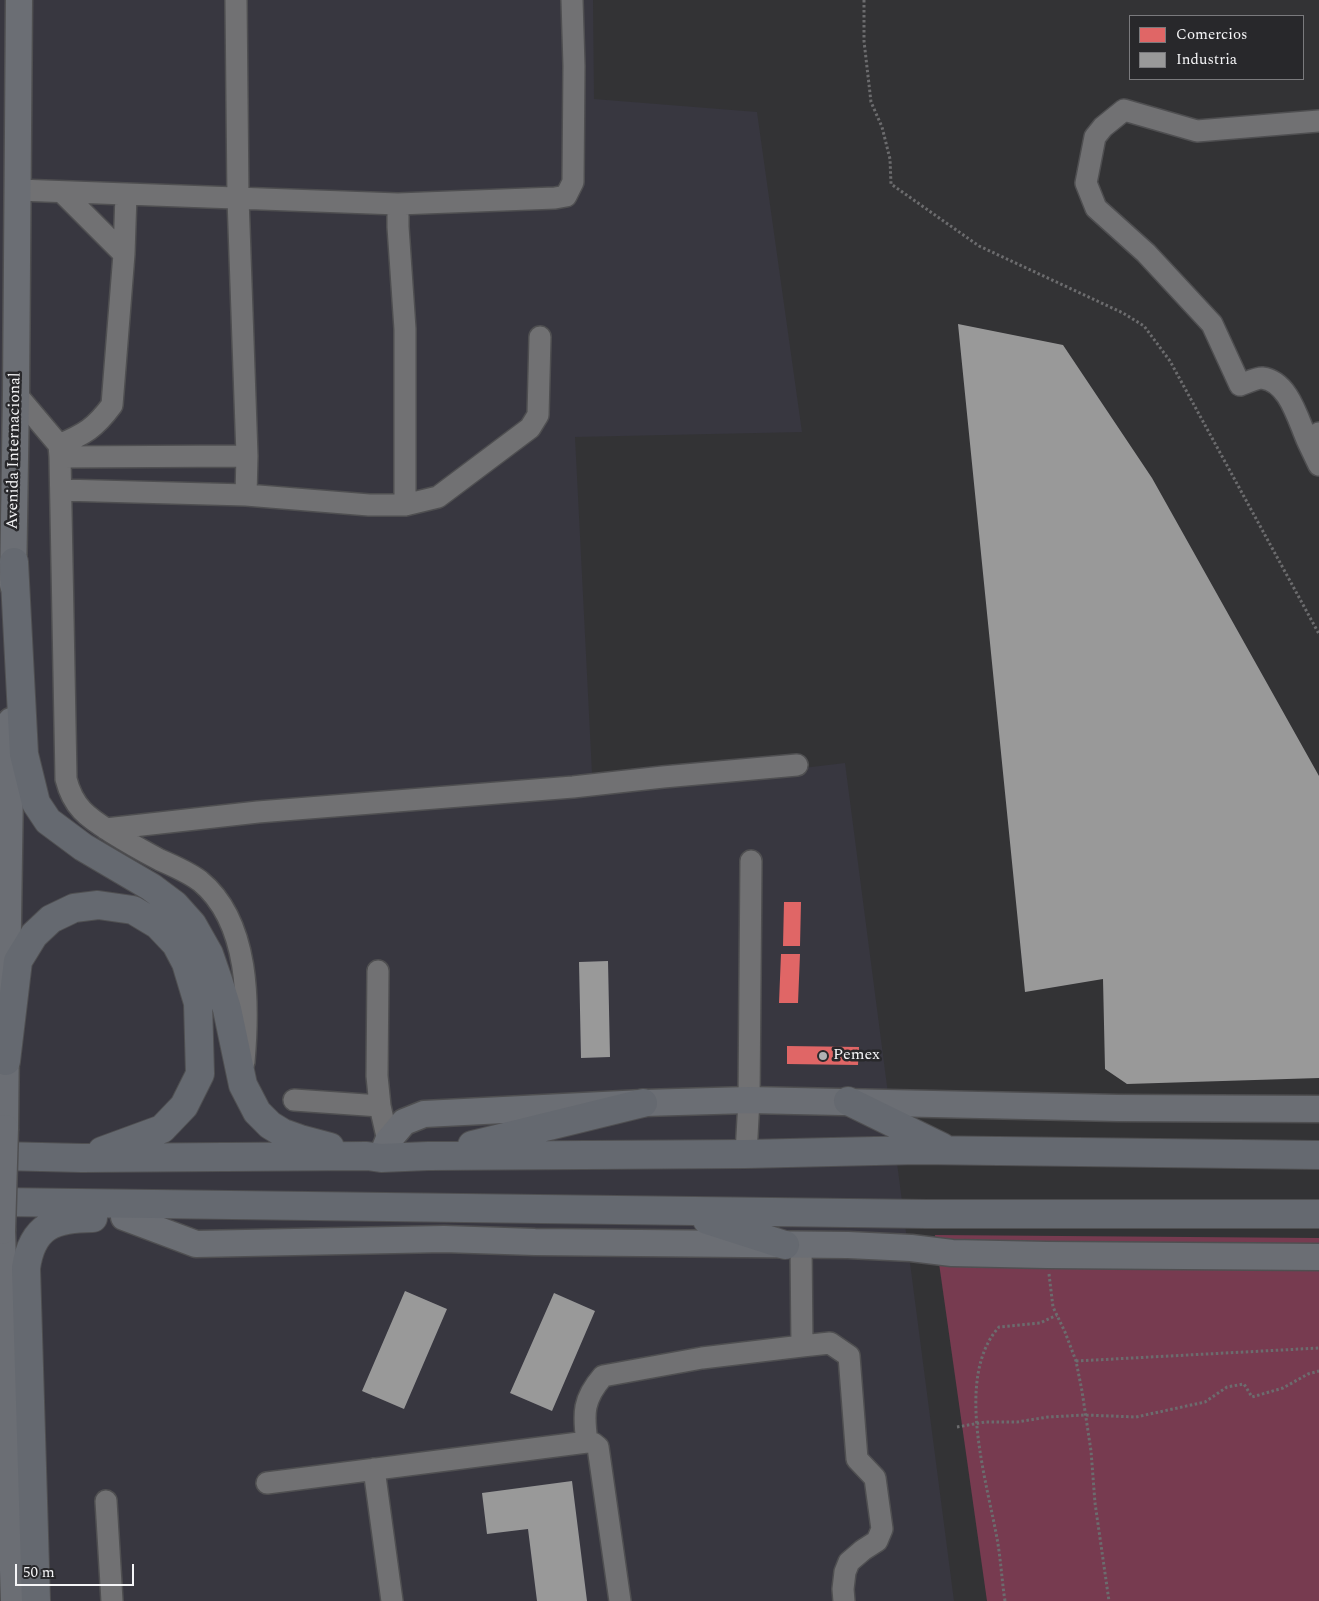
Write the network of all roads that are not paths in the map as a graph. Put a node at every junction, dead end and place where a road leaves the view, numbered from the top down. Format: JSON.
{"nodes":[{"id":1,"x":19,"y":0,"type":"edge"},
{"id":2,"x":236,"y":0,"type":"edge"},
{"id":3,"x":572,"y":0,"type":"edge"},
{"id":4,"x":1319,"y":121,"type":"edge"},
{"id":5,"x":18,"y":190,"type":"junction"},
{"id":6,"x":62,"y":192,"type":"junction"},
{"id":7,"x":126,"y":194,"type":"junction"},
{"id":8,"x":238,"y":198,"type":"junction"},
{"id":9,"x":398,"y":204,"type":"junction"},
{"id":10,"x":124,"y":254,"type":"junction"},
{"id":11,"x":540,"y":337,"type":"dead end"},
{"id":12,"x":16,"y":394,"type":"junction"},
{"id":13,"x":1313,"y":437,"type":"edge"},
{"id":14,"x":60,"y":451,"type":"junction"},
{"id":15,"x":247,"y":456,"type":"junction"},
{"id":16,"x":1319,"y":465,"type":"edge"},
{"id":17,"x":61,"y":490,"type":"junction"},
{"id":18,"x":246,"y":496,"type":"junction"},
{"id":19,"x":405,"y":505,"type":"junction"},
{"id":20,"x":14,"y":562,"type":"junction"},
{"id":21,"x":796,"y":765,"type":"dead end"},
{"id":22,"x":106,"y":829,"type":"junction"},
{"id":23,"x":752,"y":861,"type":"dead end"},
{"id":24,"x":378,"y":971,"type":"dead end"},
{"id":25,"x":6,"y":1061,"type":"junction"},
{"id":26,"x":243,"y":1085,"type":"junction"},
{"id":27,"x":294,"y":1100,"type":"dead end"},
{"id":28,"x":749,"y":1100,"type":"junction"},
{"id":29,"x":848,"y":1101,"type":"junction"},
{"id":30,"x":643,"y":1103,"type":"junction"},
{"id":31,"x":380,"y":1106,"type":"junction"},
{"id":32,"x":1319,"y":1109,"type":"edge"},
{"id":33,"x":950,"y":1150,"type":"junction"},
{"id":34,"x":379,"y":1152,"type":"junction"},
{"id":35,"x":746,"y":1154,"type":"junction"},
{"id":36,"x":1319,"y":1155,"type":"edge"},
{"id":37,"x":0,"y":1156,"type":"edge"},
{"id":38,"x":428,"y":1156,"type":"junction"},
{"id":39,"x":82,"y":1158,"type":"junction"},
{"id":40,"x":0,"y":1202,"type":"edge"},
{"id":41,"x":246,"y":1205,"type":"junction"},
{"id":42,"x":681,"y":1212,"type":"junction"},
{"id":43,"x":1319,"y":1214,"type":"edge"},
{"id":44,"x":124,"y":1217,"type":"junction"},
{"id":45,"x":793,"y":1245,"type":"junction"},
{"id":46,"x":1319,"y":1257,"type":"edge"},
{"id":47,"x":802,"y":1346,"type":"junction"},
{"id":48,"x":587,"y":1442,"type":"junction"},
{"id":49,"x":374,"y":1469,"type":"junction"},
{"id":50,"x":267,"y":1483,"type":"dead end"},
{"id":51,"x":106,"y":1501,"type":"dead end"},
{"id":52,"x":14,"y":1601,"type":"edge"},
{"id":53,"x":36,"y":1601,"type":"edge"},
{"id":54,"x":112,"y":1601,"type":"edge"},
{"id":55,"x":392,"y":1601,"type":"edge"},
{"id":56,"x":620,"y":1601,"type":"edge"},
{"id":57,"x":844,"y":1601,"type":"edge"}],
"edges":[{"from":1,"to":5,"type":"main road","name":"Avenida Internacional"},
{"from":2,"to":8,"type":"street"},
{"from":3,"to":9,"type":"street"},
{"from":4,"to":13,"type":"street"},
{"from":5,"to":6,"type":"street"},
{"from":5,"to":12,"type":"main road","name":"Avenida Internacional"},
{"from":6,"to":7,"type":"street"},
{"from":6,"to":10,"type":"street"},
{"from":7,"to":8,"type":"street"},
{"from":7,"to":10,"type":"street"},
{"from":8,"to":9,"type":"street"},
{"from":8,"to":15,"type":"street"},
{"from":9,"to":19,"type":"street"},
{"from":10,"to":14,"type":"street"},
{"from":11,"to":19,"type":"street"},
{"from":12,"to":14,"type":"street"},
{"from":12,"to":20,"type":"main road","name":"Avenida Internacional"},
{"from":13,"to":16,"type":"street"},
{"from":14,"to":15,"type":"street"},
{"from":14,"to":17,"type":"street"},
{"from":15,"to":18,"type":"street"},
{"from":17,"to":18,"type":"street"},
{"from":17,"to":22,"type":"street"},
{"from":18,"to":19,"type":"street"},
{"from":20,"to":25,"type":"main road","name":"Avenida Internacional"},
{"from":20,"to":26,"type":"highway"},
{"from":21,"to":22,"type":"street"},
{"from":22,"to":26,"type":"street"},
{"from":23,"to":28,"type":"street"},
{"from":24,"to":31,"type":"street"},
{"from":25,"to":39,"type":"highway"},
{"from":25,"to":52,"type":"main road","name":"Avenida Internacional","bridge":true},
{"from":26,"to":34,"type":"highway"},
{"from":27,"to":31,"type":"street"},
{"from":28,"to":29,"type":"main road"},
{"from":28,"to":30,"type":"main road"},
{"from":28,"to":35,"type":"street"},
{"from":29,"to":32,"type":"main road"},
{"from":29,"to":33,"type":"highway"},
{"from":30,"to":34,"type":"main road"},
{"from":30,"to":38,"type":"highway"},
{"from":31,"to":34,"type":"street"},
{"from":33,"to":35,"type":"highway"},
{"from":33,"to":36,"type":"highway"},
{"from":34,"to":38,"type":"highway"},
{"from":34,"to":39,"type":"highway"},
{"from":35,"to":38,"type":"highway"},
{"from":37,"to":39,"type":"highway"},
{"from":40,"to":41,"type":"highway"},
{"from":41,"to":42,"type":"highway"},
{"from":41,"to":44,"type":"highway"},
{"from":42,"to":43,"type":"highway"},
{"from":42,"to":45,"type":"highway"},
{"from":44,"to":45,"type":"main road"},
{"from":44,"to":53,"type":"highway"},
{"from":45,"to":46,"type":"main road"},
{"from":45,"to":47,"type":"street"},
{"from":47,"to":48,"type":"street"},
{"from":47,"to":57,"type":"street"},
{"from":48,"to":49,"type":"street"},
{"from":48,"to":56,"type":"street"},
{"from":49,"to":50,"type":"street"},
{"from":49,"to":55,"type":"street"},
{"from":51,"to":54,"type":"street"}]}
